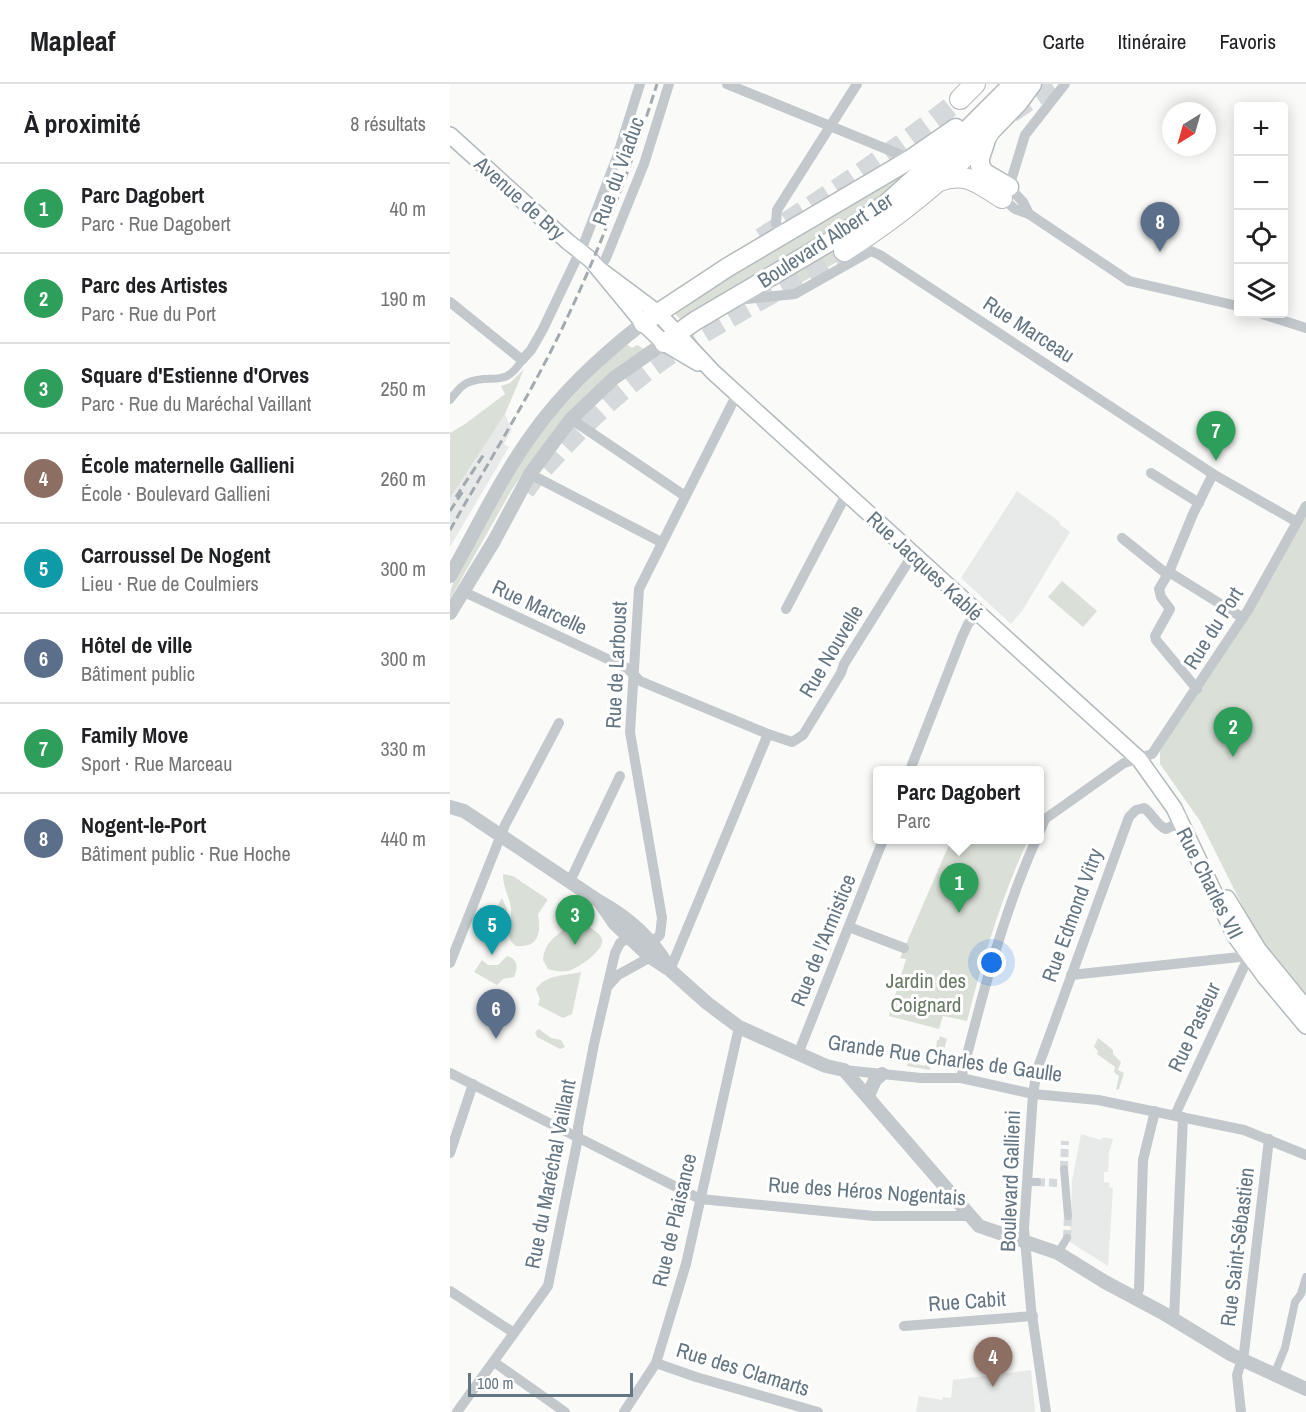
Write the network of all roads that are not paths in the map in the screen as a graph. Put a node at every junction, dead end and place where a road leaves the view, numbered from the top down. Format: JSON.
{"nodes":[{"id":1,"x":640,"y":84,"type":"edge"},
{"id":2,"x":669,"y":84,"type":"edge"},
{"id":3,"x":727,"y":84,"type":"edge"},
{"id":4,"x":857,"y":84,"type":"edge"},
{"id":5,"x":975,"y":84,"type":"edge"},
{"id":6,"x":1003,"y":84,"type":"edge"},
{"id":7,"x":1013,"y":84,"type":"edge"},
{"id":8,"x":1032,"y":84,"type":"edge"},
{"id":9,"x":1065,"y":84,"type":"edge"},
{"id":10,"x":960,"y":99,"type":"tunnel mouth"},
{"id":11,"x":830,"y":126,"type":"junction"},
{"id":12,"x":988,"y":134,"type":"junction"},
{"id":13,"x":450,"y":135,"type":"edge"},
{"id":14,"x":911,"y":159,"type":"junction"},
{"id":15,"x":936,"y":182,"type":"junction"},
{"id":16,"x":1006,"y":193,"type":"junction"},
{"id":17,"x":781,"y":235,"type":"junction"},
{"id":18,"x":844,"y":251,"type":"tunnel mouth"},
{"id":19,"x":590,"y":260,"type":"junction"},
{"id":20,"x":727,"y":301,"type":"junction"},
{"id":21,"x":450,"y":302,"type":"edge"},
{"id":22,"x":1234,"y":305,"type":"edge"},
{"id":23,"x":650,"y":318,"type":"junction"},
{"id":24,"x":1275,"y":318,"type":"edge"},
{"id":25,"x":1306,"y":328,"type":"edge"},
{"id":26,"x":671,"y":338,"type":"junction"},
{"id":27,"x":522,"y":360,"type":"junction"},
{"id":28,"x":737,"y":394,"type":"junction"},
{"id":29,"x":450,"y":400,"type":"edge"},
{"id":30,"x":571,"y":418,"type":"junction"},
{"id":31,"x":1151,"y":473,"type":"dead end"},
{"id":32,"x":530,"y":474,"type":"junction"},
{"id":33,"x":1213,"y":474,"type":"junction"},
{"id":34,"x":847,"y":493,"type":"junction"},
{"id":35,"x":685,"y":495,"type":"junction"},
{"id":36,"x":1199,"y":503,"type":"junction"},
{"id":37,"x":1306,"y":506,"type":"edge"},
{"id":38,"x":1297,"y":522,"type":"junction"},
{"id":39,"x":1122,"y":538,"type":"dead end"},
{"id":40,"x":661,"y":542,"type":"junction"},
{"id":41,"x":913,"y":554,"type":"junction"},
{"id":42,"x":1169,"y":572,"type":"junction"},
{"id":43,"x":450,"y":576,"type":"edge"},
{"id":44,"x":462,"y":591,"type":"junction"},
{"id":45,"x":786,"y":609,"type":"dead end"},
{"id":46,"x":450,"y":613,"type":"edge"},
{"id":47,"x":977,"y":614,"type":"junction"},
{"id":48,"x":1243,"y":618,"type":"junction"},
{"id":49,"x":634,"y":675,"type":"junction"},
{"id":50,"x":1197,"y":689,"type":"junction"},
{"id":51,"x":559,"y":723,"type":"dead end"},
{"id":52,"x":768,"y":734,"type":"junction"},
{"id":53,"x":1139,"y":759,"type":"junction"},
{"id":54,"x":912,"y":766,"type":"edge"},
{"id":55,"x":620,"y":776,"type":"dead end"},
{"id":56,"x":450,"y":796,"type":"edge"},
{"id":57,"x":450,"y":807,"type":"edge"},
{"id":58,"x":464,"y":812,"type":"junction"},
{"id":59,"x":1179,"y":815,"type":"junction"},
{"id":60,"x":1044,"y":823,"type":"edge"},
{"id":61,"x":500,"y":835,"type":"junction"},
{"id":62,"x":881,"y":844,"type":"edge"},
{"id":63,"x":1034,"y":844,"type":"edge"},
{"id":64,"x":570,"y":881,"type":"junction"},
{"id":65,"x":849,"y":927,"type":"junction"},
{"id":66,"x":634,"y":934,"type":"junction"},
{"id":67,"x":904,"y":948,"type":"dead end"},
{"id":68,"x":651,"y":950,"type":"junction"},
{"id":69,"x":1254,"y":953,"type":"junction"},
{"id":70,"x":450,"y":963,"type":"edge"},
{"id":71,"x":670,"y":970,"type":"junction"},
{"id":72,"x":1071,"y":975,"type":"junction"},
{"id":73,"x":607,"y":987,"type":"junction"},
{"id":74,"x":1306,"y":1008,"type":"edge"},
{"id":75,"x":1306,"y":1026,"type":"edge"},
{"id":76,"x":739,"y":1027,"type":"junction"},
{"id":77,"x":798,"y":1054,"type":"junction"},
{"id":78,"x":844,"y":1070,"type":"junction"},
{"id":79,"x":450,"y":1073,"type":"edge"},
{"id":80,"x":882,"y":1074,"type":"junction"},
{"id":81,"x":961,"y":1078,"type":"junction"},
{"id":82,"x":473,"y":1084,"type":"junction"},
{"id":83,"x":1033,"y":1094,"type":"junction"},
{"id":84,"x":868,"y":1096,"type":"junction"},
{"id":85,"x":1155,"y":1111,"type":"junction"},
{"id":86,"x":1179,"y":1116,"type":"junction"},
{"id":87,"x":578,"y":1138,"type":"junction"},
{"id":88,"x":1269,"y":1139,"type":"junction"},
{"id":89,"x":450,"y":1153,"type":"edge"},
{"id":90,"x":1306,"y":1155,"type":"edge"},
{"id":91,"x":1064,"y":1169,"type":"tunnel mouth"},
{"id":92,"x":700,"y":1198,"type":"junction"},
{"id":93,"x":970,"y":1215,"type":"junction"},
{"id":94,"x":1068,"y":1216,"type":"tunnel mouth"},
{"id":95,"x":1067,"y":1238,"type":"tunnel mouth"},
{"id":96,"x":1025,"y":1241,"type":"junction"},
{"id":97,"x":1058,"y":1253,"type":"junction"},
{"id":98,"x":1306,"y":1278,"type":"edge"},
{"id":99,"x":450,"y":1291,"type":"edge"},
{"id":100,"x":1136,"y":1298,"type":"junction"},
{"id":101,"x":1033,"y":1316,"type":"junction"},
{"id":102,"x":1174,"y":1319,"type":"junction"},
{"id":103,"x":904,"y":1326,"type":"dead end"},
{"id":104,"x":514,"y":1333,"type":"junction"},
{"id":105,"x":1242,"y":1359,"type":"junction"},
{"id":106,"x":494,"y":1362,"type":"junction"},
{"id":107,"x":656,"y":1363,"type":"junction"},
{"id":108,"x":1274,"y":1375,"type":"junction"},
{"id":109,"x":1306,"y":1389,"type":"edge"},
{"id":110,"x":776,"y":1400,"type":"junction"},
{"id":111,"x":457,"y":1412,"type":"edge"},
{"id":112,"x":565,"y":1412,"type":"edge"},
{"id":113,"x":624,"y":1412,"type":"edge"},
{"id":114,"x":772,"y":1412,"type":"edge"},
{"id":115,"x":818,"y":1412,"type":"edge"},
{"id":116,"x":1046,"y":1412,"type":"edge"},
{"id":117,"x":1241,"y":1412,"type":"edge"}],
"edges":[{"from":1,"to":19,"type":"street"},
{"from":2,"to":19,"type":"street","name":"Rue du Viaduc"},
{"from":3,"to":11,"type":"street"},
{"from":4,"to":11,"type":"street"},
{"from":5,"to":10,"type":"highway"},
{"from":6,"to":14,"type":"main road","name":"Boulevard Albert 1er"},
{"from":7,"to":20,"type":"main road","name":"Boulevard Albert 1er"},
{"from":8,"to":12,"type":"main road"},
{"from":9,"to":16,"type":"street"},
{"from":11,"to":14,"type":"street"},
{"from":11,"to":17,"type":"street"},
{"from":12,"to":15,"type":"highway"},
{"from":12,"to":16,"type":"main road"},
{"from":13,"to":19,"type":"main road","name":"Avenue de Bry"},
{"from":14,"to":17,"type":"main road","name":"Boulevard Albert 1er"},
{"from":15,"to":16,"type":"highway"},
{"from":15,"to":18,"type":"highway"},
{"from":16,"to":22,"type":"street"},
{"from":17,"to":23,"type":"main road","name":"Boulevard Albert 1er"},
{"from":19,"to":23,"type":"main road"},
{"from":19,"to":27,"type":"street"},
{"from":20,"to":26,"type":"main road","name":"Boulevard Albert 1er"},
{"from":20,"to":33,"type":"street","name":"Rue Marceau"},
{"from":21,"to":27,"type":"street"},
{"from":23,"to":26,"type":"main road","name":"Rue Jacques Kablé"},
{"from":23,"to":43,"type":"street","name":"Boulevard Albert 1er"},
{"from":24,"to":25,"type":"street"},
{"from":26,"to":28,"type":"main road","name":"Rue Jacques Kablé"},
{"from":26,"to":30,"type":"street","name":"Boulevard Albert 1er"},
{"from":27,"to":29,"type":"street"},
{"from":28,"to":34,"type":"main road","name":"Rue Jacques Kablé"},
{"from":28,"to":35,"type":"street","name":"Rue de Larboust"},
{"from":30,"to":32,"type":"street","name":"Boulevard Albert 1er"},
{"from":30,"to":35,"type":"street"},
{"from":31,"to":36,"type":"street"},
{"from":32,"to":40,"type":"street"},
{"from":32,"to":44,"type":"street","name":"Boulevard Albert 1er"},
{"from":33,"to":36,"type":"street"},
{"from":33,"to":38,"type":"street","name":"Rue Marceau"},
{"from":34,"to":41,"type":"main road","name":"Rue Jacques Kablé"},
{"from":34,"to":45,"type":"street"},
{"from":35,"to":40,"type":"street","name":"Rue de Larboust"},
{"from":36,"to":42,"type":"street"},
{"from":37,"to":38,"type":"street","name":"Rue du Port"},
{"from":38,"to":48,"type":"street","name":"Rue du Port"},
{"from":39,"to":42,"type":"street"},
{"from":40,"to":49,"type":"street","name":"Rue de Larboust"},
{"from":41,"to":47,"type":"main road","name":"Rue Jacques Kablé"},
{"from":41,"to":52,"type":"street","name":"Rue Nouvelle"},
{"from":42,"to":48,"type":"street"},
{"from":42,"to":50,"type":"street"},
{"from":44,"to":46,"type":"street","name":"Boulevard Albert 1er"},
{"from":44,"to":49,"type":"street","name":"Rue Marcelle"},
{"from":47,"to":53,"type":"main road","name":"Rue Jacques Kablé"},
{"from":47,"to":54,"type":"street"},
{"from":48,"to":50,"type":"street","name":"Rue du Port"},
{"from":49,"to":52,"type":"street","name":"Rue Marcelle"},
{"from":49,"to":68,"type":"street","name":"Rue de Larboust"},
{"from":50,"to":53,"type":"street","name":"Rue du Port"},
{"from":51,"to":61,"type":"street"},
{"from":52,"to":71,"type":"street"},
{"from":53,"to":59,"type":"main road","name":"Rue Charles VII"},
{"from":53,"to":60,"type":"street","name":"Rue du Port"},
{"from":55,"to":64,"type":"street"},
{"from":56,"to":58,"type":"street","name":"Grande Rue Charles de Gaulle"},
{"from":57,"to":58,"type":"street","name":"Grande Rue Charles de Gaulle"},
{"from":58,"to":61,"type":"street","name":"Grande Rue Charles de Gaulle"},
{"from":59,"to":69,"type":"main road","name":"Rue Charles VII"},
{"from":59,"to":72,"type":"street","name":"Rue Edmond Vitry"},
{"from":61,"to":64,"type":"street","name":"Grande Rue Charles de Gaulle"},
{"from":61,"to":70,"type":"street"},
{"from":62,"to":65,"type":"street","name":"Rue de l'Armistice"},
{"from":63,"to":81,"type":"street"},
{"from":64,"to":66,"type":"street","name":"Grande Rue Charles de Gaulle"},
{"from":65,"to":67,"type":"street"},
{"from":65,"to":77,"type":"street","name":"Rue de l'Armistice"},
{"from":66,"to":68,"type":"street","name":"Grande Rue Charles de Gaulle"},
{"from":66,"to":73,"type":"street","name":"Rue du Maréchal Vaillant"},
{"from":68,"to":71,"type":"street","name":"Grande Rue Charles de Gaulle"},
{"from":68,"to":73,"type":"street"},
{"from":69,"to":72,"type":"street"},
{"from":69,"to":74,"type":"main road","name":"Rue Charles VII"},
{"from":69,"to":75,"type":"main road","name":"Rue Charles VII"},
{"from":69,"to":86,"type":"street","name":"Rue Pasteur"},
{"from":71,"to":76,"type":"street","name":"Grande Rue Charles de Gaulle"},
{"from":72,"to":83,"type":"street","name":"Rue Edmond Vitry"},
{"from":73,"to":87,"type":"street","name":"Rue du Maréchal Vaillant"},
{"from":76,"to":77,"type":"street","name":"Grande Rue Charles de Gaulle"},
{"from":76,"to":92,"type":"street","name":"Rue de Plaisance"},
{"from":77,"to":78,"type":"street","name":"Grande Rue Charles de Gaulle"},
{"from":78,"to":80,"type":"street","name":"Grande Rue Charles de Gaulle"},
{"from":78,"to":84,"type":"street"},
{"from":79,"to":82,"type":"street","name":"Rue des Héros Nogentais"},
{"from":80,"to":81,"type":"street","name":"Grande Rue Charles de Gaulle"},
{"from":80,"to":84,"type":"street"},
{"from":81,"to":83,"type":"street","name":"Grande Rue Charles de Gaulle"},
{"from":82,"to":87,"type":"street","name":"Rue des Héros Nogentais"},
{"from":82,"to":89,"type":"street"},
{"from":83,"to":85,"type":"street","name":"Grande Rue Charles de Gaulle"},
{"from":83,"to":96,"type":"street","name":"Boulevard Gallieni"},
{"from":84,"to":93,"type":"street"},
{"from":85,"to":86,"type":"street","name":"Grande Rue Charles de Gaulle"},
{"from":85,"to":100,"type":"street"},
{"from":86,"to":88,"type":"street","name":"Grande Rue Charles de Gaulle"},
{"from":86,"to":102,"type":"street"},
{"from":87,"to":92,"type":"street","name":"Rue des Héros Nogentais"},
{"from":87,"to":104,"type":"street","name":"Rue du Maréchal Vaillant"},
{"from":88,"to":90,"type":"street","name":"Grande Rue Charles de Gaulle"},
{"from":88,"to":105,"type":"street","name":"Rue Saint-Sébastien"},
{"from":91,"to":94,"type":"street"},
{"from":92,"to":93,"type":"street","name":"Rue des Héros Nogentais"},
{"from":92,"to":107,"type":"street","name":"Rue de Plaisance"},
{"from":93,"to":96,"type":"street","name":"Rue des Héros Nogentais"},
{"from":95,"to":97,"type":"street"},
{"from":96,"to":97,"type":"street","name":"Rue des Héros Nogentais"},
{"from":96,"to":101,"type":"street","name":"Boulevard Gallieni"},
{"from":97,"to":100,"type":"street","name":"Rue des Héros Nogentais"},
{"from":98,"to":108,"type":"street"},
{"from":99,"to":104,"type":"street"},
{"from":100,"to":102,"type":"street","name":"Rue des Héros Nogentais"},
{"from":101,"to":103,"type":"street","name":"Rue Cabit"},
{"from":101,"to":116,"type":"street","name":"Boulevard Gallieni"},
{"from":102,"to":105,"type":"street","name":"Rue des Héros Nogentais"},
{"from":104,"to":106,"type":"street","name":"Rue du Maréchal Vaillant"},
{"from":105,"to":108,"type":"street","name":"Rue des Héros Nogentais"},
{"from":105,"to":117,"type":"street","name":"Rue Saint-Sébastien"},
{"from":106,"to":111,"type":"street","name":"Rue du Maréchal Vaillant"},
{"from":106,"to":112,"type":"street"},
{"from":107,"to":110,"type":"street","name":"Rue des Clamarts"},
{"from":107,"to":113,"type":"street","name":"Rue de Plaisance"},
{"from":108,"to":109,"type":"street","name":"Rue des Héros Nogentais"},
{"from":110,"to":114,"type":"street"},
{"from":110,"to":115,"type":"street","name":"Rue des Clamarts"}]}
